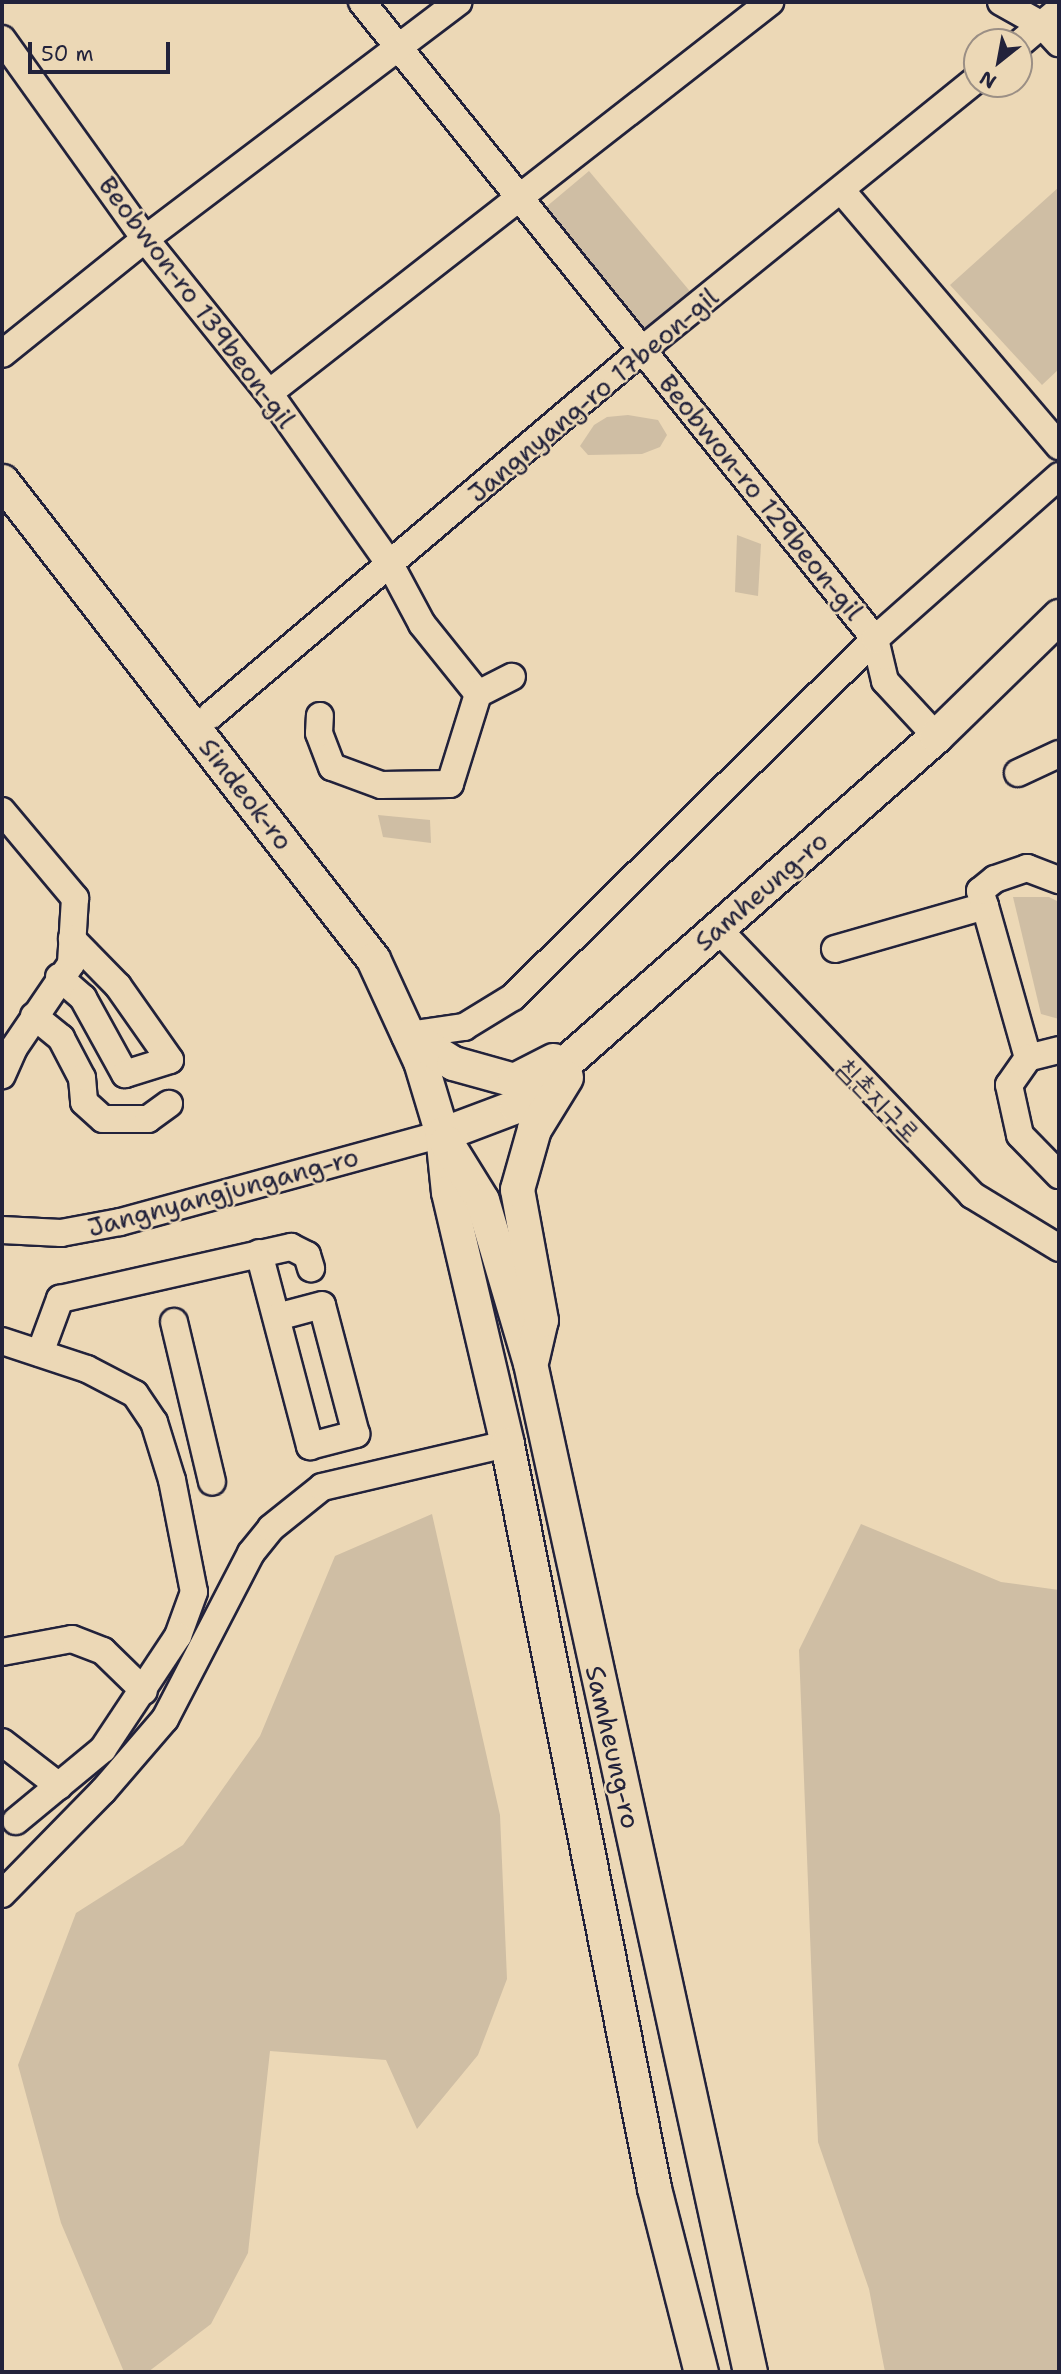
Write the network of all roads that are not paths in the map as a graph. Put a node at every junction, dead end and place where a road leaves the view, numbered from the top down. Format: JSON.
{"nodes":[{"id":1,"x":362,"y":2,"type":"edge"},
{"id":2,"x":458,"y":2,"type":"edge"},
{"id":3,"x":770,"y":2,"type":"edge"},
{"id":4,"x":1000,"y":2,"type":"edge"},
{"id":5,"x":1054,"y":26,"type":"edge"},
{"id":6,"x":1033,"y":37,"type":"edge"},
{"id":7,"x":2,"y":39,"type":"edge"},
{"id":8,"x":397,"y":45,"type":"junction"},
{"id":9,"x":963,"y":91,"type":"edge"},
{"id":10,"x":842,"y":191,"type":"junction"},
{"id":11,"x":519,"y":199,"type":"junction"},
{"id":12,"x":145,"y":239,"type":"junction"},
{"id":13,"x":642,"y":350,"type":"junction"},
{"id":14,"x":2,"y":354,"type":"edge"},
{"id":15,"x":269,"y":393,"type":"junction"},
{"id":16,"x":1059,"y":446,"type":"edge"},
{"id":17,"x":1059,"y":476,"type":"edge"},
{"id":18,"x":2,"y":481,"type":"edge"},
{"id":19,"x":391,"y":566,"type":"junction"},
{"id":20,"x":1059,"y":616,"type":"edge"},
{"id":21,"x":875,"y":639,"type":"junction"},
{"id":22,"x":513,"y":677,"type":"dead end"},
{"id":23,"x":478,"y":694,"type":"junction"},
{"id":24,"x":211,"y":715,"type":"dead end"},
{"id":25,"x":320,"y":716,"type":"dead end"},
{"id":26,"x":936,"y":737,"type":"junction"},
{"id":27,"x":1059,"y":754,"type":"edge"},
{"id":28,"x":1018,"y":773,"type":"dead end"},
{"id":29,"x":2,"y":811,"type":"edge"},
{"id":30,"x":1059,"y":880,"type":"edge"},
{"id":31,"x":985,"y":906,"type":"junction"},
{"id":32,"x":718,"y":929,"type":"junction"},
{"id":33,"x":72,"y":939,"type":"junction"},
{"id":34,"x":835,"y":949,"type":"dead end"},
{"id":35,"x":59,"y":978,"type":"junction"},
{"id":36,"x":34,"y":1016,"type":"junction"},
{"id":37,"x":408,"y":1035,"type":"junction"},
{"id":38,"x":587,"y":1044,"type":"junction"},
{"id":39,"x":1059,"y":1050,"type":"edge"},
{"id":40,"x":1028,"y":1058,"type":"junction"},
{"id":41,"x":2,"y":1075,"type":"edge"},
{"id":42,"x":169,"y":1104,"type":"dead end"},
{"id":43,"x":442,"y":1134,"type":"junction"},
{"id":44,"x":1059,"y":1175,"type":"edge"},
{"id":45,"x":2,"y":1230,"type":"edge"},
{"id":46,"x":1059,"y":1248,"type":"edge"},
{"id":47,"x":259,"y":1253,"type":"junction"},
{"id":48,"x":311,"y":1268,"type":"dead end"},
{"id":49,"x":276,"y":1317,"type":"junction"},
{"id":50,"x":174,"y":1322,"type":"dead end"},
{"id":51,"x":2,"y":1341,"type":"edge"},
{"id":52,"x":40,"y":1353,"type":"junction"},
{"id":53,"x":530,"y":1363,"type":"junction"},
{"id":54,"x":196,"y":1412,"type":"junction"},
{"id":55,"x":154,"y":1422,"type":"junction"},
{"id":56,"x":507,"y":1444,"type":"junction"},
{"id":57,"x":212,"y":1482,"type":"dead end"},
{"id":58,"x":2,"y":1652,"type":"edge"},
{"id":59,"x":144,"y":1691,"type":"junction"},
{"id":60,"x":2,"y":1742,"type":"edge"},
{"id":61,"x":60,"y":1786,"type":"junction"},
{"id":62,"x":16,"y":1821,"type":"dead end"},
{"id":63,"x":2,"y":1894,"type":"edge"},
{"id":64,"x":701,"y":2372,"type":"edge"},
{"id":65,"x":750,"y":2372,"type":"edge"}],
"edges":[{"from":1,"to":8,"type":"street","name":"Beobwon-ro 129beon-gil"},
{"from":2,"to":8,"type":"street"},
{"from":3,"to":11,"type":"street"},
{"from":4,"to":5,"type":"street"},
{"from":5,"to":6,"type":"street"},
{"from":7,"to":12,"type":"street","name":"Beobwon-ro 139beon-gil"},
{"from":8,"to":11,"type":"street","name":"Beobwon-ro 129beon-gil"},
{"from":8,"to":12,"type":"street"},
{"from":9,"to":10,"type":"street","name":"Jangnyang-ro 17beon-gil"},
{"from":10,"to":13,"type":"street","name":"Jangnyang-ro 17beon-gil"},
{"from":10,"to":16,"type":"street"},
{"from":11,"to":13,"type":"street","name":"Beobwon-ro 129beon-gil"},
{"from":11,"to":15,"type":"street"},
{"from":12,"to":14,"type":"street"},
{"from":12,"to":15,"type":"street","name":"Beobwon-ro 139beon-gil"},
{"from":13,"to":19,"type":"street","name":"Jangnyang-ro 17beon-gil"},
{"from":13,"to":21,"type":"street","name":"Beobwon-ro 129beon-gil"},
{"from":15,"to":19,"type":"street","name":"Beobwon-ro 139beon-gil"},
{"from":17,"to":21,"type":"street"},
{"from":18,"to":37,"type":"main road","name":"Sindeok-ro"},
{"from":19,"to":23,"type":"street","name":"Beobwon-ro 139beon-gil"},
{"from":19,"to":24,"type":"street","name":"Jangnyang-ro 17beon-gil"},
{"from":20,"to":26,"type":"main road","name":"Samheung-ro"},
{"from":21,"to":26,"type":"street","name":"Beobwon-ro 129beon-gil"},
{"from":21,"to":37,"type":"street"},
{"from":22,"to":23,"type":"street"},
{"from":23,"to":25,"type":"street"},
{"from":26,"to":32,"type":"main road","name":"Samheung-ro"},
{"from":27,"to":28,"type":"street"},
{"from":29,"to":33,"type":"street"},
{"from":30,"to":31,"type":"street"},
{"from":31,"to":34,"type":"street"},
{"from":31,"to":40,"type":"street"},
{"from":32,"to":38,"type":"main road","name":"Samheung-ro"},
{"from":32,"to":46,"type":"street","name":"침촌지구로"},
{"from":33,"to":35,"type":"street"},
{"from":33,"to":35,"type":"street"},
{"from":35,"to":36,"type":"street"},
{"from":36,"to":41,"type":"street"},
{"from":36,"to":42,"type":"street"},
{"from":37,"to":38,"type":"main road"},
{"from":37,"to":43,"type":"main road","name":"Sindeok-ro"},
{"from":38,"to":43,"type":"main road","name":"Samheung-ro"},
{"from":38,"to":53,"type":"main road"},
{"from":39,"to":40,"type":"street"},
{"from":40,"to":44,"type":"street"},
{"from":43,"to":45,"type":"street","name":"Jangnyangjungang-ro"},
{"from":43,"to":53,"type":"main road","name":"Samheung-ro"},
{"from":43,"to":56,"type":"main road","name":"Samheung-ro"},
{"from":47,"to":48,"type":"street"},
{"from":47,"to":49,"type":"street"},
{"from":47,"to":52,"type":"street"},
{"from":49,"to":49,"type":"street"},
{"from":50,"to":54,"type":"street"},
{"from":51,"to":52,"type":"street"},
{"from":52,"to":55,"type":"street"},
{"from":53,"to":65,"type":"main road","name":"Samheung-ro"},
{"from":54,"to":55,"type":"street"},
{"from":54,"to":57,"type":"street"},
{"from":55,"to":59,"type":"street"},
{"from":56,"to":63,"type":"street"},
{"from":56,"to":64,"type":"main road","name":"Samheung-ro"},
{"from":58,"to":59,"type":"street"},
{"from":59,"to":61,"type":"street"},
{"from":60,"to":61,"type":"street"},
{"from":61,"to":62,"type":"street"}]}
